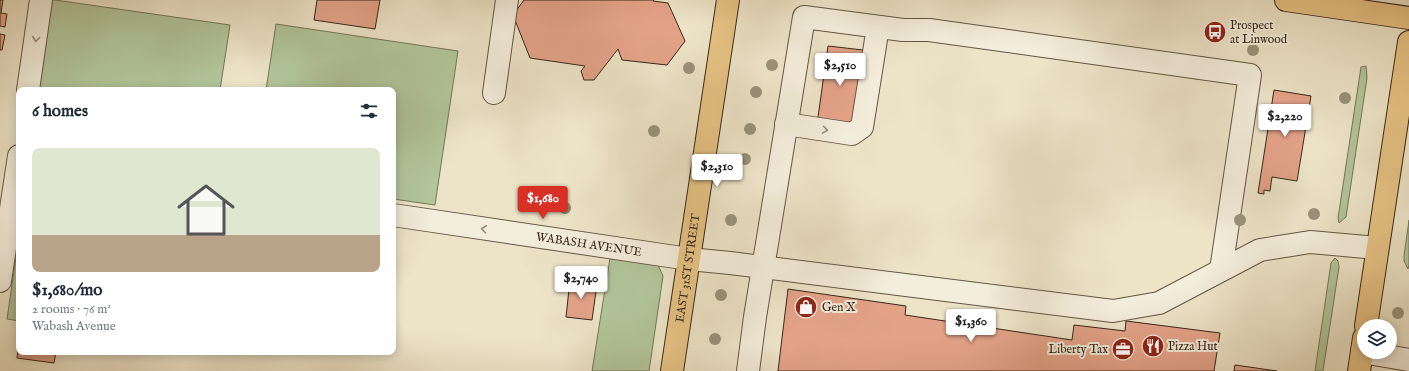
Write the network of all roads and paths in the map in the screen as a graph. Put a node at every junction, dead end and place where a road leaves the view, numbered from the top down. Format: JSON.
{"nodes":[{"id":1,"x":41,"y":0,"type":"edge"},
{"id":2,"x":507,"y":0,"type":"edge"},
{"id":3,"x":728,"y":0,"type":"edge"},
{"id":4,"x":1286,"y":0,"type":"edge"},
{"id":5,"x":1409,"y":18,"type":"edge"},
{"id":6,"x":878,"y":28,"type":"junction"},
{"id":7,"x":1409,"y":42,"type":"edge"},
{"id":8,"x":28,"y":87,"type":"edge"},
{"id":9,"x":494,"y":93,"type":"dead end"},
{"id":10,"x":786,"y":124,"type":"junction"},
{"id":11,"x":14,"y":158,"type":"edge"},
{"id":12,"x":396,"y":215,"type":"edge"},
{"id":13,"x":1377,"y":248,"type":"junction"},
{"id":14,"x":689,"y":259,"type":"junction"},
{"id":15,"x":763,"y":267,"type":"junction"},
{"id":16,"x":1221,"y":270,"type":"junction"},
{"id":17,"x":0,"y":281,"type":"edge"},
{"id":18,"x":1367,"y":319,"type":"edge"},
{"id":19,"x":1397,"y":358,"type":"edge"},
{"id":20,"x":1409,"y":360,"type":"edge"},
{"id":21,"x":672,"y":371,"type":"edge"},
{"id":22,"x":748,"y":371,"type":"edge"}],
"edges":[{"from":1,"to":8,"type":"street","one_way":true},
{"from":2,"to":9,"type":"street"},
{"from":3,"to":14,"type":"main road","name":"EAST 31ST STREET"},
{"from":4,"to":5,"type":"main road"},
{"from":10,"to":6,"type":"street","one_way":true},
{"from":6,"to":10,"type":"street"},
{"from":6,"to":16,"type":"street"},
{"from":7,"to":13,"type":"main road"},
{"from":10,"to":15,"type":"street"},
{"from":11,"to":17,"type":"street"},
{"from":14,"to":12,"type":"street","name":"WABASH AVENUE","one_way":true},
{"from":13,"to":16,"type":"street","name":"WABASH AVENUE"},
{"from":13,"to":18,"type":"main road"},
{"from":14,"to":15,"type":"street","name":"WABASH AVENUE"},
{"from":14,"to":21,"type":"main road","name":"EAST 31ST STREET"},
{"from":15,"to":16,"type":"street","name":"WABASH AVENUE"},
{"from":15,"to":22,"type":"street"},
{"from":19,"to":20,"type":"street"}]}
